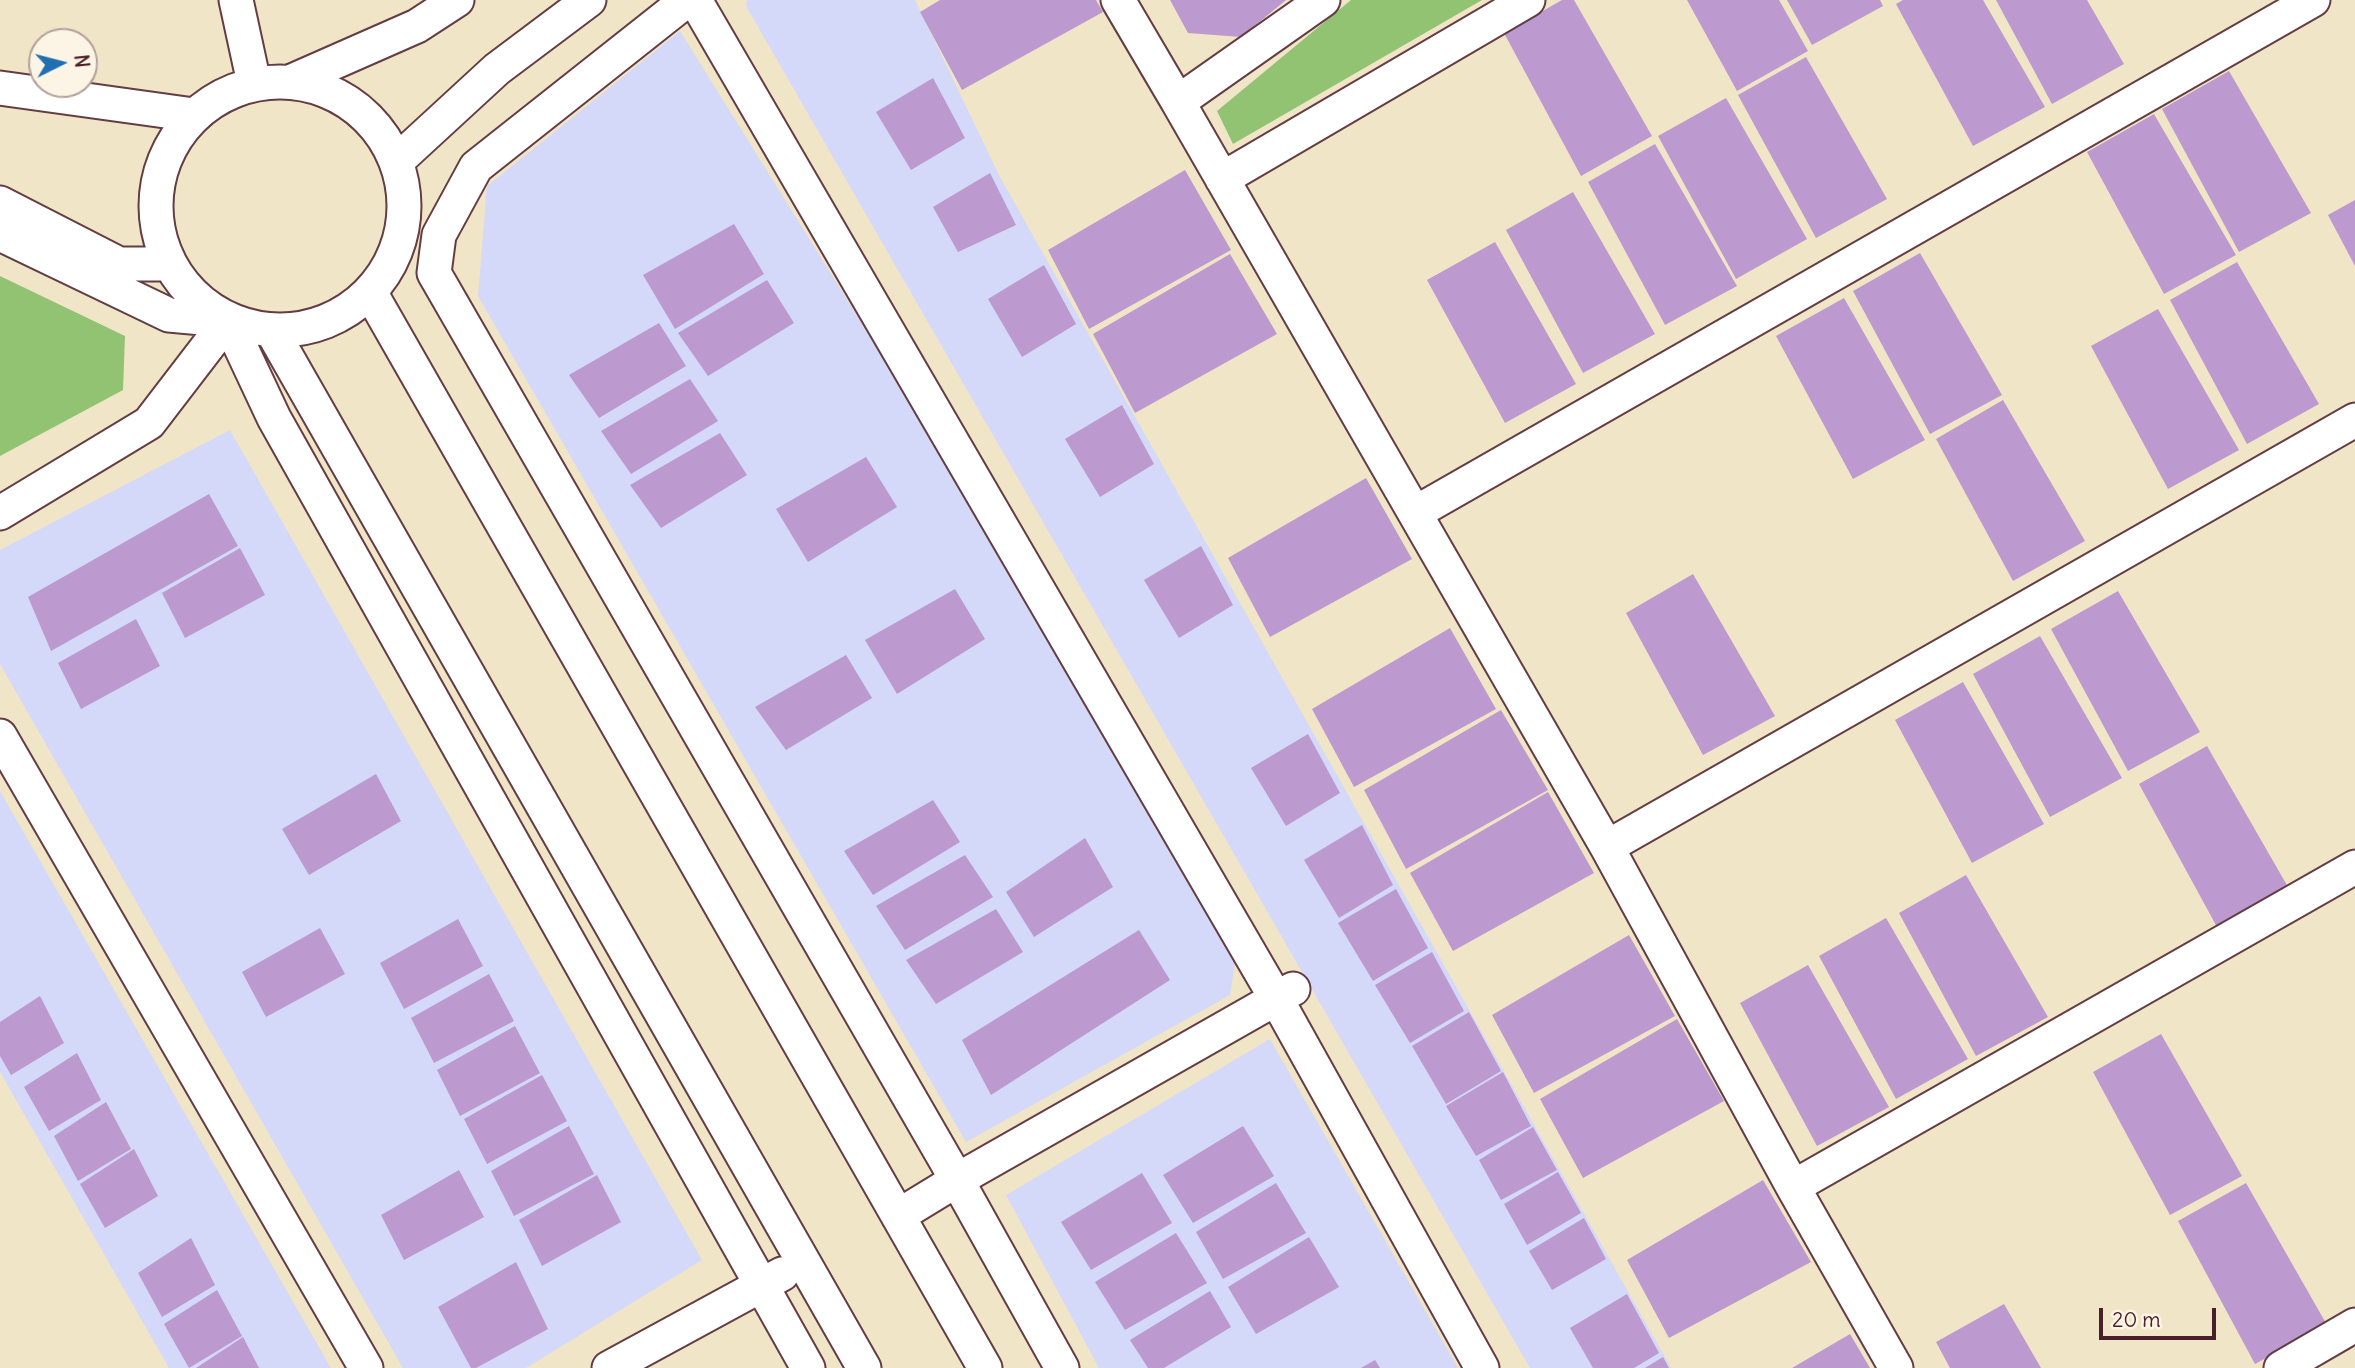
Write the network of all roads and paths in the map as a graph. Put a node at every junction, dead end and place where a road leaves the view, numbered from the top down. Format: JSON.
{"nodes":[{"id":1,"x":236,"y":0,"type":"edge"},
{"id":2,"x":457,"y":0,"type":"edge"},
{"id":3,"x":589,"y":0,"type":"edge"},
{"id":4,"x":687,"y":0,"type":"edge"},
{"id":5,"x":695,"y":0,"type":"edge"},
{"id":6,"x":1118,"y":0,"type":"edge"},
{"id":7,"x":1323,"y":0,"type":"edge"},
{"id":8,"x":1528,"y":0,"type":"edge"},
{"id":9,"x":2313,"y":0,"type":"edge"},
{"id":10,"x":292,"y":81,"type":"junction"},
{"id":11,"x":254,"y":83,"type":"junction"},
{"id":12,"x":0,"y":88,"type":"edge"},
{"id":13,"x":1178,"y":102,"type":"junction"},
{"id":14,"x":194,"y":115,"type":"junction"},
{"id":15,"x":396,"y":162,"type":"junction"},
{"id":16,"x":1222,"y":179,"type":"junction"},
{"id":17,"x":0,"y":203,"type":"edge"},
{"id":18,"x":0,"y":234,"type":"edge"},
{"id":19,"x":169,"y":264,"type":"junction"},
{"id":20,"x":370,"y":292,"type":"junction"},
{"id":21,"x":228,"y":320,"type":"junction"},
{"id":22,"x":272,"y":331,"type":"junction"},
{"id":23,"x":2355,"y":420,"type":"edge"},
{"id":24,"x":0,"y":513,"type":"edge"},
{"id":25,"x":1415,"y":513,"type":"junction"},
{"id":26,"x":0,"y":736,"type":"edge"},
{"id":27,"x":1607,"y":847,"type":"junction"},
{"id":28,"x":2355,"y":867,"type":"edge"},
{"id":29,"x":1285,"y":994,"type":"junction"},
{"id":30,"x":957,"y":1180,"type":"junction"},
{"id":31,"x":1793,"y":1187,"type":"junction"},
{"id":32,"x":898,"y":1216,"type":"junction"},
{"id":33,"x":803,"y":1262,"type":"junction"},
{"id":34,"x":762,"y":1285,"type":"junction"},
{"id":35,"x":2355,"y":1325,"type":"edge"},
{"id":36,"x":366,"y":1368,"type":"edge"},
{"id":37,"x":609,"y":1368,"type":"edge"},
{"id":38,"x":808,"y":1368,"type":"edge"},
{"id":39,"x":864,"y":1368,"type":"edge"},
{"id":40,"x":985,"y":1368,"type":"edge"},
{"id":41,"x":1062,"y":1368,"type":"edge"},
{"id":42,"x":1482,"y":1368,"type":"edge"},
{"id":43,"x":1896,"y":1368,"type":"edge"},
{"id":44,"x":2281,"y":1368,"type":"edge"}],
"edges":[{"from":1,"to":11,"type":"street"},
{"from":2,"to":10,"type":"street"},
{"from":3,"to":15,"type":"street"},
{"from":4,"to":30,"type":"street"},
{"from":5,"to":29,"type":"street"},
{"from":6,"to":13,"type":"street"},
{"from":7,"to":13,"type":"street"},
{"from":8,"to":16,"type":"street"},
{"from":9,"to":25,"type":"street"},
{"from":10,"to":11,"type":"street"},
{"from":10,"to":15,"type":"street"},
{"from":11,"to":14,"type":"street"},
{"from":12,"to":14,"type":"street"},
{"from":13,"to":16,"type":"street"},
{"from":14,"to":19,"type":"street"},
{"from":15,"to":20,"type":"street"},
{"from":16,"to":25,"type":"street"},
{"from":17,"to":19,"type":"street"},
{"from":18,"to":21,"type":"street"},
{"from":19,"to":21,"type":"street"},
{"from":20,"to":22,"type":"street"},
{"from":20,"to":32,"type":"street"},
{"from":21,"to":22,"type":"street"},
{"from":21,"to":24,"type":"street"},
{"from":21,"to":34,"type":"street"},
{"from":22,"to":33,"type":"street"},
{"from":23,"to":27,"type":"street"},
{"from":25,"to":27,"type":"street"},
{"from":26,"to":36,"type":"street"},
{"from":27,"to":31,"type":"street"},
{"from":28,"to":31,"type":"street"},
{"from":29,"to":30,"type":"street"},
{"from":29,"to":42,"type":"street"},
{"from":30,"to":32,"type":"street"},
{"from":30,"to":41,"type":"street"},
{"from":31,"to":43,"type":"street"},
{"from":32,"to":40,"type":"street"},
{"from":33,"to":34,"type":"street"},
{"from":33,"to":39,"type":"street"},
{"from":34,"to":37,"type":"street"},
{"from":34,"to":38,"type":"street"},
{"from":35,"to":44,"type":"street"}]}
